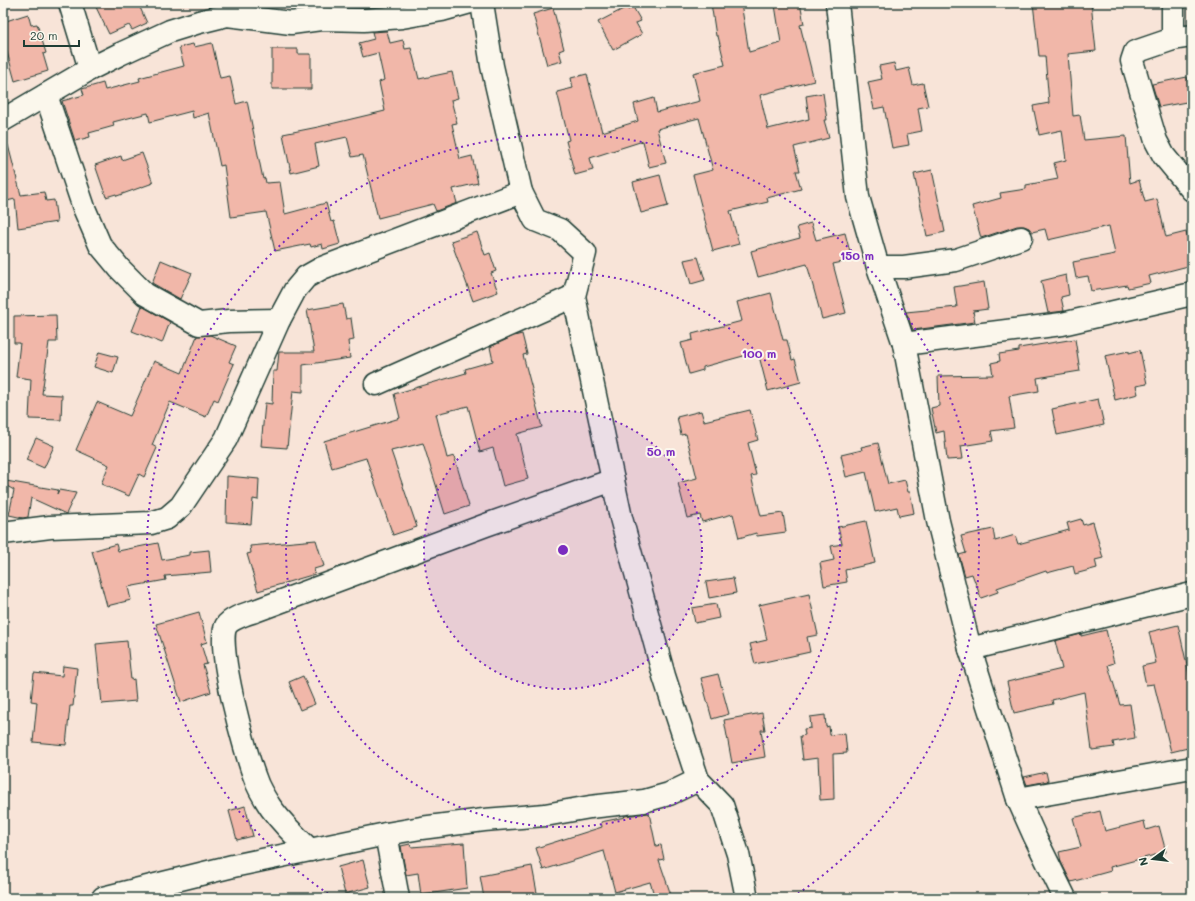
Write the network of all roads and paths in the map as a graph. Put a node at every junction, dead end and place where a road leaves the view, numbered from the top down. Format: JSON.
{"nodes":[{"id":1,"x":70,"y":3,"type":"edge"},
{"id":2,"x":466,"y":3,"type":"edge"},
{"id":3,"x":482,"y":3,"type":"edge"},
{"id":4,"x":837,"y":3,"type":"edge"},
{"id":5,"x":1173,"y":3,"type":"edge"},
{"id":6,"x":1182,"y":38,"type":"edge"},
{"id":7,"x":90,"y":69,"type":"junction"},
{"id":8,"x":46,"y":95,"type":"junction"},
{"id":9,"x":3,"y":120,"type":"edge"},
{"id":10,"x":1192,"y":190,"type":"edge"},
{"id":11,"x":521,"y":192,"type":"junction"},
{"id":12,"x":1022,"y":238,"type":"dead end"},
{"id":13,"x":878,"y":267,"type":"junction"},
{"id":14,"x":1192,"y":294,"type":"edge"},
{"id":15,"x":574,"y":296,"type":"junction"},
{"id":16,"x":279,"y":320,"type":"junction"},
{"id":17,"x":904,"y":344,"type":"junction"},
{"id":18,"x":376,"y":384,"type":"dead end"},
{"id":19,"x":613,"y":480,"type":"junction"},
{"id":20,"x":3,"y":533,"type":"edge"},
{"id":21,"x":1192,"y":594,"type":"edge"},
{"id":22,"x":970,"y":649,"type":"junction"},
{"id":23,"x":1192,"y":768,"type":"edge"},
{"id":24,"x":698,"y":780,"type":"junction"},
{"id":25,"x":1018,"y":799,"type":"junction"},
{"id":26,"x":386,"y":834,"type":"junction"},
{"id":27,"x":310,"y":850,"type":"junction"},
{"id":28,"x":103,"y":898,"type":"edge"},
{"id":29,"x":398,"y":898,"type":"edge"},
{"id":30,"x":747,"y":898,"type":"edge"},
{"id":31,"x":1065,"y":898,"type":"edge"}],
"edges":[{"from":1,"to":7,"type":"street"},
{"from":2,"to":7,"type":"street"},
{"from":3,"to":11,"type":"street"},
{"from":4,"to":13,"type":"street"},
{"from":5,"to":6,"type":"street"},
{"from":6,"to":10,"type":"street"},
{"from":7,"to":8,"type":"street"},
{"from":8,"to":9,"type":"street"},
{"from":8,"to":16,"type":"street"},
{"from":11,"to":15,"type":"street"},
{"from":11,"to":16,"type":"street"},
{"from":12,"to":13,"type":"street"},
{"from":13,"to":17,"type":"street"},
{"from":14,"to":17,"type":"street"},
{"from":15,"to":18,"type":"street"},
{"from":15,"to":19,"type":"street"},
{"from":16,"to":20,"type":"street"},
{"from":17,"to":22,"type":"street"},
{"from":19,"to":24,"type":"street"},
{"from":19,"to":27,"type":"street"},
{"from":21,"to":22,"type":"street"},
{"from":22,"to":25,"type":"street"},
{"from":23,"to":25,"type":"street"},
{"from":24,"to":26,"type":"street"},
{"from":24,"to":30,"type":"street"},
{"from":25,"to":31,"type":"street"},
{"from":26,"to":27,"type":"street"},
{"from":26,"to":29,"type":"street"},
{"from":27,"to":28,"type":"street"}]}
